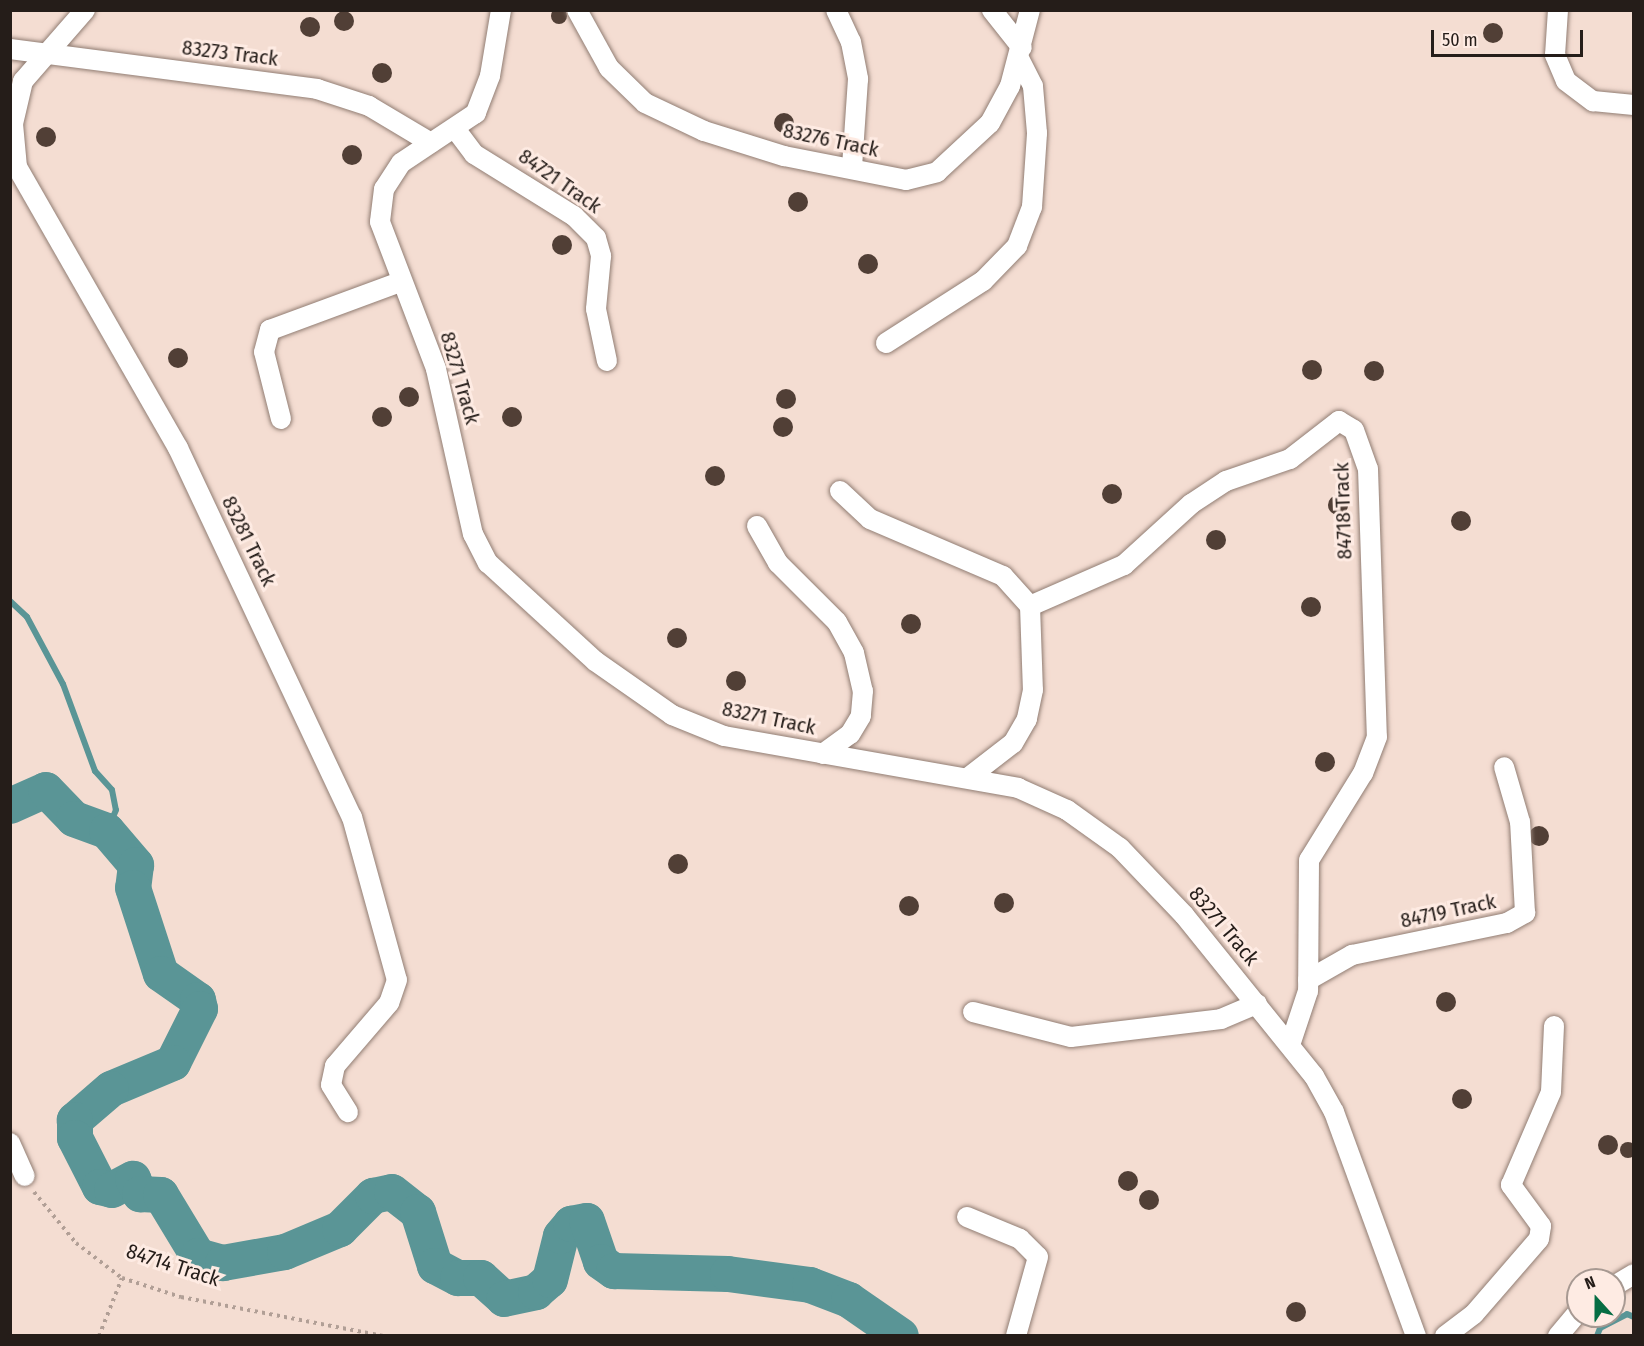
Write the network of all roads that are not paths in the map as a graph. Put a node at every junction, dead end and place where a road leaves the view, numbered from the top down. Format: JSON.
{"nodes":[{"id":1,"x":86,"y":10,"type":"edge"},
{"id":2,"x":501,"y":10,"type":"edge"},
{"id":3,"x":577,"y":10,"type":"edge"},
{"id":4,"x":836,"y":10,"type":"edge"},
{"id":5,"x":992,"y":10,"type":"edge"},
{"id":6,"x":1030,"y":10,"type":"edge"},
{"id":7,"x":1558,"y":10,"type":"edge"},
{"id":8,"x":10,"y":49,"type":"edge"},
{"id":9,"x":48,"y":52,"type":"junction"},
{"id":10,"x":1020,"y":53,"type":"junction"},
{"id":11,"x":1634,"y":105,"type":"edge"},
{"id":12,"x":456,"y":130,"type":"junction"},
{"id":13,"x":431,"y":143,"type":"junction"},
{"id":14,"x":852,"y":166,"type":"junction"},
{"id":15,"x":400,"y":282,"type":"junction"},
{"id":16,"x":886,"y":343,"type":"dead end"},
{"id":17,"x":607,"y":361,"type":"dead end"},
{"id":18,"x":281,"y":419,"type":"dead end"},
{"id":19,"x":840,"y":491,"type":"dead end"},
{"id":20,"x":758,"y":526,"type":"dead end"},
{"id":21,"x":1030,"y":606,"type":"junction"},
{"id":22,"x":822,"y":754,"type":"junction"},
{"id":23,"x":1504,"y":767,"type":"dead end"},
{"id":24,"x":969,"y":777,"type":"junction"},
{"id":25,"x":1308,"y":980,"type":"junction"},
{"id":26,"x":1257,"y":1004,"type":"junction"},
{"id":27,"x":973,"y":1012,"type":"dead end"},
{"id":28,"x":1554,"y":1026,"type":"dead end"},
{"id":29,"x":1290,"y":1045,"type":"junction"},
{"id":30,"x":348,"y":1112,"type":"dead end"},
{"id":31,"x":10,"y":1143,"type":"edge"},
{"id":32,"x":25,"y":1176,"type":"road end"},
{"id":33,"x":967,"y":1217,"type":"dead end"},
{"id":34,"x":1016,"y":1335,"type":"edge"},
{"id":35,"x":1416,"y":1335,"type":"edge"},
{"id":36,"x":1445,"y":1335,"type":"edge"}],
"edges":[{"from":1,"to":9,"type":"street","name":"83281 Track"},
{"from":2,"to":12,"type":"street","name":"83271 Track"},
{"from":3,"to":14,"type":"street","name":"83276 Track"},
{"from":4,"to":14,"type":"street"},
{"from":5,"to":10,"type":"street"},
{"from":6,"to":10,"type":"street","name":"83276 Track"},
{"from":7,"to":11,"type":"street"},
{"from":8,"to":9,"type":"street","name":"83273 Track"},
{"from":9,"to":13,"type":"street","name":"83273 Track"},
{"from":9,"to":30,"type":"street","name":"83281 Track"},
{"from":10,"to":14,"type":"street","name":"83276 Track"},
{"from":10,"to":16,"type":"street"},
{"from":12,"to":13,"type":"street","name":"83271 Track"},
{"from":12,"to":17,"type":"street","name":"84721 Track"},
{"from":13,"to":15,"type":"street","name":"83271 Track"},
{"from":15,"to":18,"type":"street"},
{"from":15,"to":22,"type":"street","name":"83271 Track"},
{"from":19,"to":21,"type":"street"},
{"from":20,"to":22,"type":"street"},
{"from":21,"to":24,"type":"street"},
{"from":21,"to":25,"type":"street","name":"84718 Track"},
{"from":22,"to":24,"type":"street","name":"83271 Track"},
{"from":23,"to":25,"type":"street","name":"84719 Track"},
{"from":24,"to":26,"type":"street","name":"83271 Track"},
{"from":25,"to":29,"type":"street","name":"84718 Track"},
{"from":26,"to":27,"type":"street"},
{"from":26,"to":29,"type":"street","name":"83271 Track"},
{"from":28,"to":36,"type":"street"},
{"from":29,"to":35,"type":"street","name":"83271 Track"},
{"from":31,"to":32,"type":"street"},
{"from":33,"to":34,"type":"street"}]}
